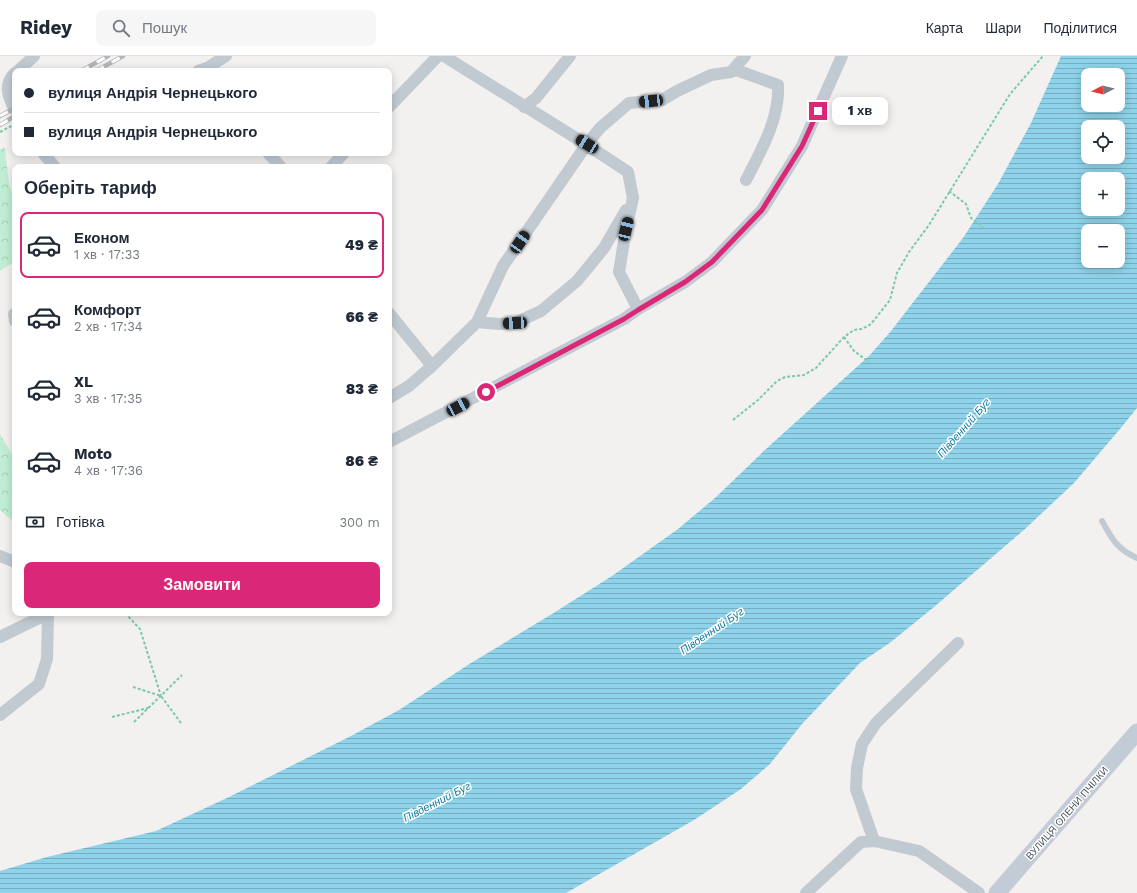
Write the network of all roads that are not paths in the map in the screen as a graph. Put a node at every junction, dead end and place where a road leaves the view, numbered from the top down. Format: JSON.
{"nodes":[{"id":1,"x":34,"y":56,"type":"edge"},
{"id":2,"x":226,"y":56,"type":"edge"},
{"id":3,"x":438,"y":56,"type":"edge"},
{"id":4,"x":444,"y":56,"type":"edge"},
{"id":5,"x":570,"y":56,"type":"edge"},
{"id":6,"x":745,"y":56,"type":"edge"},
{"id":7,"x":842,"y":56,"type":"edge"},
{"id":8,"x":19,"y":68,"type":"edge"},
{"id":9,"x":208,"y":68,"type":"edge"},
{"id":10,"x":731,"y":72,"type":"junction"},
{"id":11,"x":11,"y":75,"type":"edge"},
{"id":12,"x":12,"y":102,"type":"edge"},
{"id":13,"x":392,"y":103,"type":"edge"},
{"id":14,"x":524,"y":107,"type":"junction"},
{"id":15,"x":587,"y":144,"type":"junction"},
{"id":16,"x":271,"y":156,"type":"edge"},
{"id":17,"x":341,"y":156,"type":"edge"},
{"id":18,"x":278,"y":164,"type":"edge"},
{"id":19,"x":333,"y":164,"type":"edge"},
{"id":20,"x":746,"y":180,"type":"dead end"},
{"id":21,"x":633,"y":198,"type":"junction"},
{"id":22,"x":638,"y":310,"type":"junction"},
{"id":23,"x":392,"y":317,"type":"edge"},
{"id":24,"x":477,"y":322,"type":"junction"},
{"id":25,"x":432,"y":366,"type":"junction"},
{"id":26,"x":392,"y":396,"type":"edge"},
{"id":27,"x":392,"y":440,"type":"edge"},
{"id":28,"x":1102,"y":521,"type":"dead end"},
{"id":29,"x":0,"y":556,"type":"edge"},
{"id":30,"x":1137,"y":558,"type":"edge"},
{"id":31,"x":12,"y":561,"type":"edge"},
{"id":32,"x":42,"y":616,"type":"edge"},
{"id":33,"x":48,"y":616,"type":"edge"},
{"id":34,"x":0,"y":637,"type":"edge"},
{"id":35,"x":958,"y":643,"type":"dead end"},
{"id":36,"x":0,"y":715,"type":"edge"},
{"id":37,"x":1137,"y":732,"type":"edge"},
{"id":38,"x":874,"y":841,"type":"junction"},
{"id":39,"x":806,"y":893,"type":"edge"},
{"id":40,"x":979,"y":893,"type":"edge"},
{"id":41,"x":997,"y":893,"type":"edge"}],
"edges":[{"from":1,"to":8,"type":"street"},
{"from":2,"to":9,"type":"street"},
{"from":3,"to":13,"type":"street"},
{"from":4,"to":14,"type":"street"},
{"from":5,"to":14,"type":"street"},
{"from":6,"to":10,"type":"street"},
{"from":7,"to":22,"type":"street"},
{"from":10,"to":15,"type":"street"},
{"from":10,"to":20,"type":"street"},
{"from":11,"to":12,"type":"street"},
{"from":14,"to":15,"type":"street"},
{"from":15,"to":21,"type":"street"},
{"from":15,"to":24,"type":"street"},
{"from":16,"to":18,"type":"street"},
{"from":17,"to":19,"type":"street"},
{"from":21,"to":22,"type":"street"},
{"from":21,"to":24,"type":"street"},
{"from":22,"to":27,"type":"street"},
{"from":23,"to":25,"type":"street"},
{"from":24,"to":25,"type":"street"},
{"from":25,"to":26,"type":"street"},
{"from":28,"to":30,"type":"lane"},
{"from":29,"to":31,"type":"street"},
{"from":32,"to":34,"type":"street"},
{"from":33,"to":36,"type":"street"},
{"from":35,"to":38,"type":"street"},
{"from":37,"to":41,"type":"street","name":"ВУЛИЦЯ ОЛЕНИ ПЧІЛКИ"},
{"from":38,"to":39,"type":"street"},
{"from":38,"to":40,"type":"street"}]}
